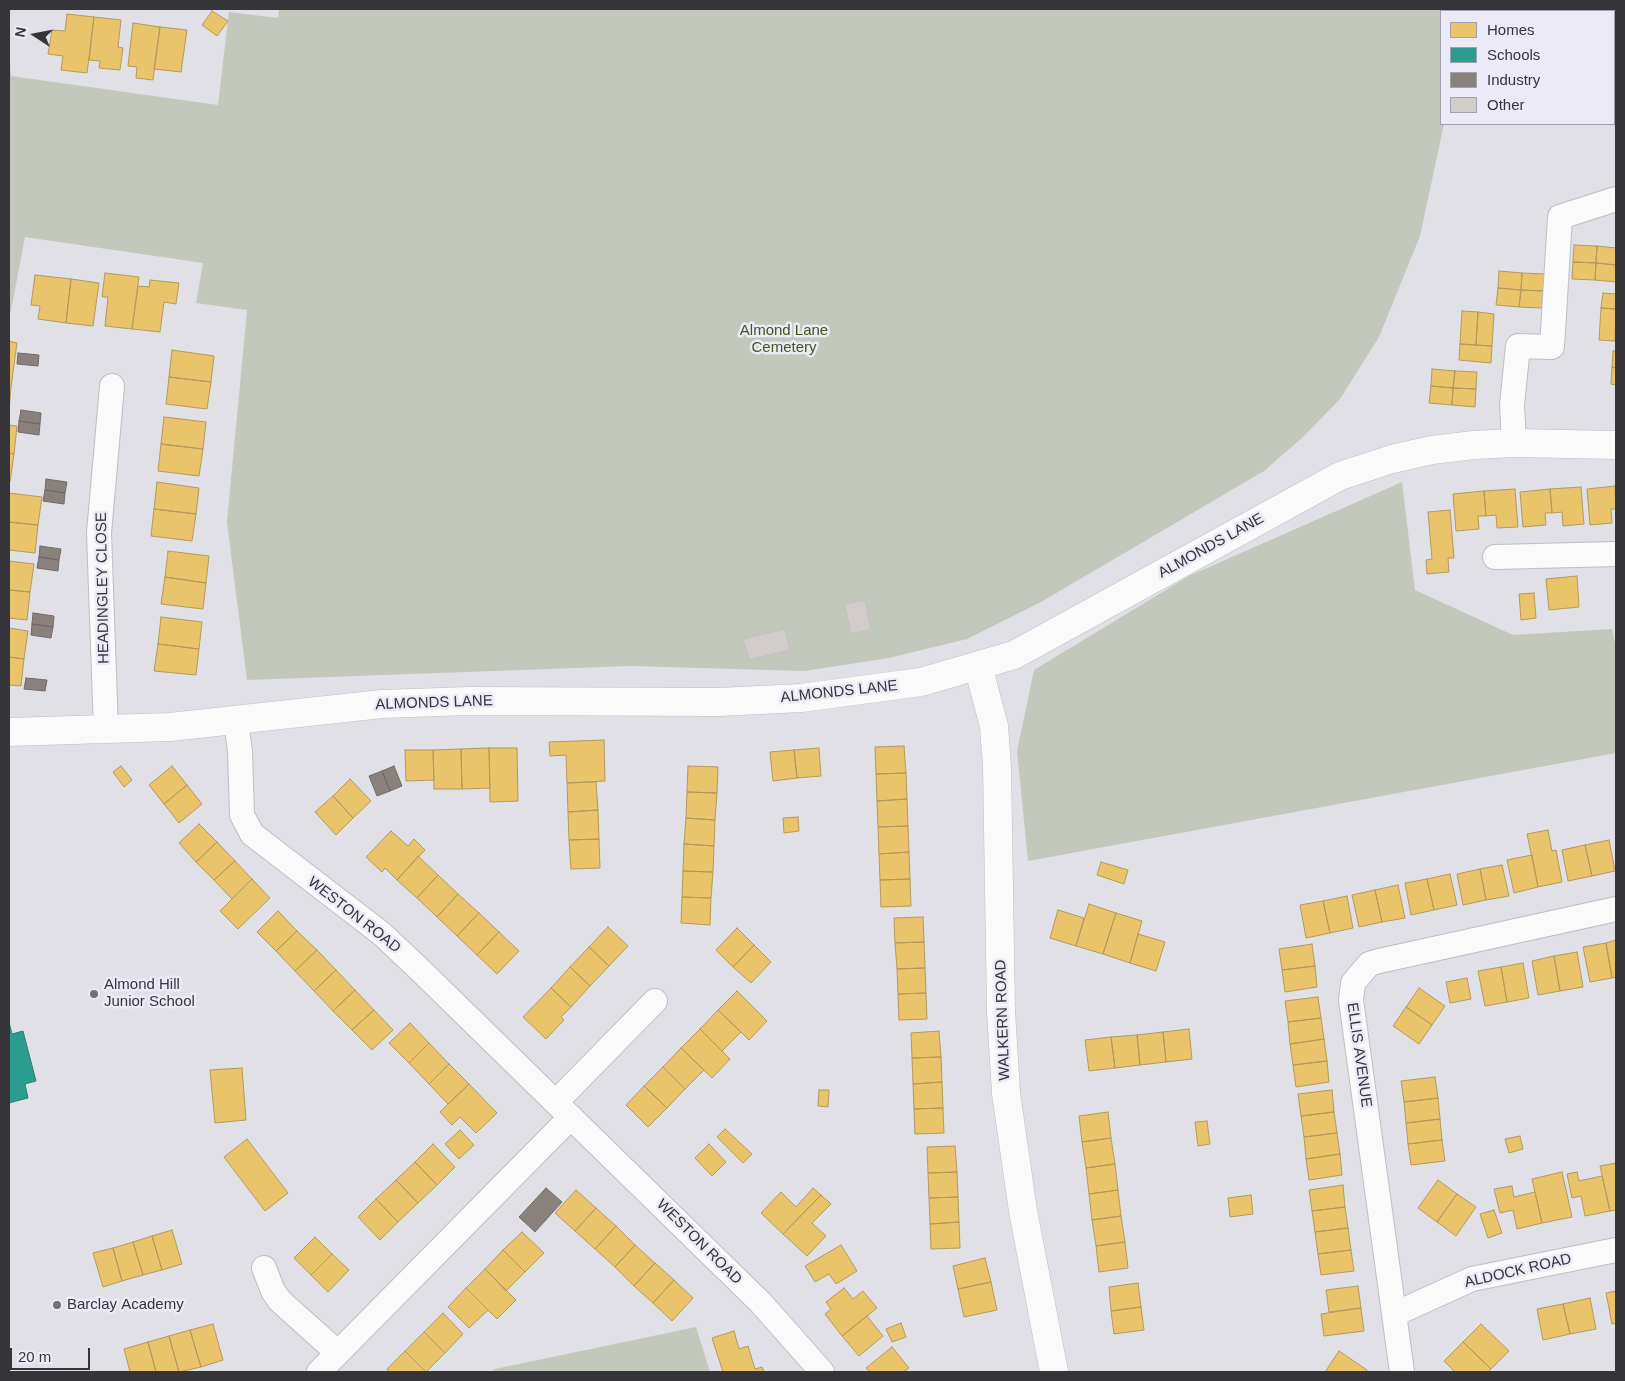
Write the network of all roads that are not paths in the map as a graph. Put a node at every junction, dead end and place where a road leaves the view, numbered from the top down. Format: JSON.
{"nodes":[{"id":1,"x":1616,"y":199,"type":"edge"},
{"id":2,"x":112,"y":386,"type":"dead end"},
{"id":3,"x":1514,"y":443,"type":"junction"},
{"id":4,"x":1616,"y":445,"type":"edge"},
{"id":5,"x":1616,"y":554,"type":"edge"},
{"id":6,"x":1495,"y":557,"type":"dead end"},
{"id":7,"x":978,"y":666,"type":"junction"},
{"id":8,"x":236,"y":721,"type":"junction"},
{"id":9,"x":106,"y":730,"type":"junction"},
{"id":10,"x":9,"y":732,"type":"edge"},
{"id":11,"x":1616,"y":909,"type":"edge"},
{"id":12,"x":654,"y":1000,"type":"dead end"},
{"id":13,"x":564,"y":1110,"type":"junction"},
{"id":14,"x":1616,"y":1250,"type":"edge"},
{"id":15,"x":264,"y":1268,"type":"dead end"},
{"id":16,"x":1395,"y":1314,"type":"junction"},
{"id":17,"x":338,"y":1353,"type":"junction"},
{"id":18,"x":319,"y":1372,"type":"edge"},
{"id":19,"x":822,"y":1372,"type":"edge"},
{"id":20,"x":1054,"y":1372,"type":"edge"},
{"id":21,"x":1402,"y":1372,"type":"edge"}],
"edges":[{"from":1,"to":3,"type":"street"},
{"from":2,"to":9,"type":"street","name":"HEADINGLEY CLOSE"},
{"from":3,"to":4,"type":"street","name":"ALMONDS LANE"},
{"from":3,"to":7,"type":"street","name":"ALMONDS LANE"},
{"from":5,"to":6,"type":"street"},
{"from":7,"to":8,"type":"street","name":"ALMONDS LANE"},
{"from":7,"to":20,"type":"street","name":"WALKERN ROAD"},
{"from":8,"to":9,"type":"street","name":"ALMONDS LANE"},
{"from":8,"to":13,"type":"street","name":"WESTON ROAD"},
{"from":9,"to":10,"type":"street","name":"ALMONDS LANE"},
{"from":11,"to":16,"type":"street","name":"ELLIS AVENUE"},
{"from":12,"to":13,"type":"street"},
{"from":13,"to":17,"type":"street"},
{"from":13,"to":19,"type":"street","name":"WESTON ROAD"},
{"from":14,"to":16,"type":"street","name":"ALDOCK ROAD"},
{"from":15,"to":17,"type":"street"},
{"from":16,"to":21,"type":"street","name":"ELLIS AVENUE"},
{"from":17,"to":18,"type":"street"}]}
